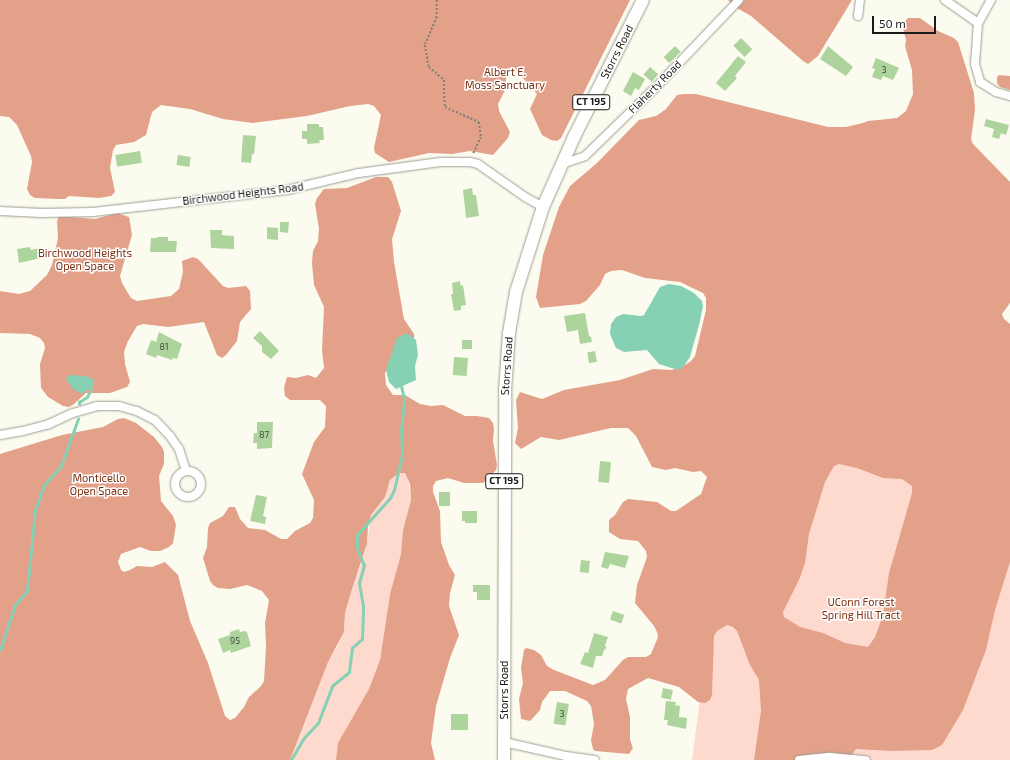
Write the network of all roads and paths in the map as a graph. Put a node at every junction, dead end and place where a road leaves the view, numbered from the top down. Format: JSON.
{"nodes":[{"id":1,"x":437,"y":0,"type":"edge"},
{"id":2,"x":643,"y":0,"type":"edge"},
{"id":3,"x":739,"y":0,"type":"edge"},
{"id":4,"x":860,"y":0,"type":"edge"},
{"id":5,"x":945,"y":0,"type":"edge"},
{"id":6,"x":991,"y":0,"type":"edge"},
{"id":7,"x":858,"y":16,"type":"dead end"},
{"id":8,"x":978,"y":23,"type":"junction"},
{"id":9,"x":1010,"y":96,"type":"edge"},
{"id":10,"x":470,"y":162,"type":"junction"},
{"id":11,"x":562,"y":164,"type":"junction"},
{"id":12,"x":543,"y":207,"type":"junction"},
{"id":13,"x":0,"y":211,"type":"edge"},
{"id":14,"x":0,"y":435,"type":"edge"},
{"id":15,"x":186,"y":470,"type":"dead end"},
{"id":16,"x":504,"y":742,"type":"junction"},
{"id":17,"x":504,"y":760,"type":"edge"},
{"id":18,"x":595,"y":760,"type":"edge"},
{"id":19,"x":799,"y":760,"type":"edge"},
{"id":20,"x":866,"y":760,"type":"edge"}],
"edges":[{"from":1,"to":10,"type":"path"},
{"from":2,"to":11,"type":"main road","name":"Storrs Road","number":"CT 195"},
{"from":3,"to":11,"type":"street","name":"Flaherty Road"},
{"from":4,"to":7,"type":"street"},
{"from":5,"to":8,"type":"street"},
{"from":6,"to":8,"type":"street"},
{"from":8,"to":9,"type":"street"},
{"from":10,"to":12,"type":"street","name":"Birchwood Heights Road"},
{"from":10,"to":13,"type":"street","name":"Birchwood Heights Road"},
{"from":11,"to":12,"type":"main road","name":"Storrs Road","number":"CT 195"},
{"from":12,"to":16,"type":"main road","name":"Storrs Road","number":"CT 195"},
{"from":14,"to":15,"type":"street"},
{"from":16,"to":17,"type":"main road","name":"Storrs Road","number":"CT 195"},
{"from":16,"to":18,"type":"street"},
{"from":19,"to":20,"type":"street"}]}
